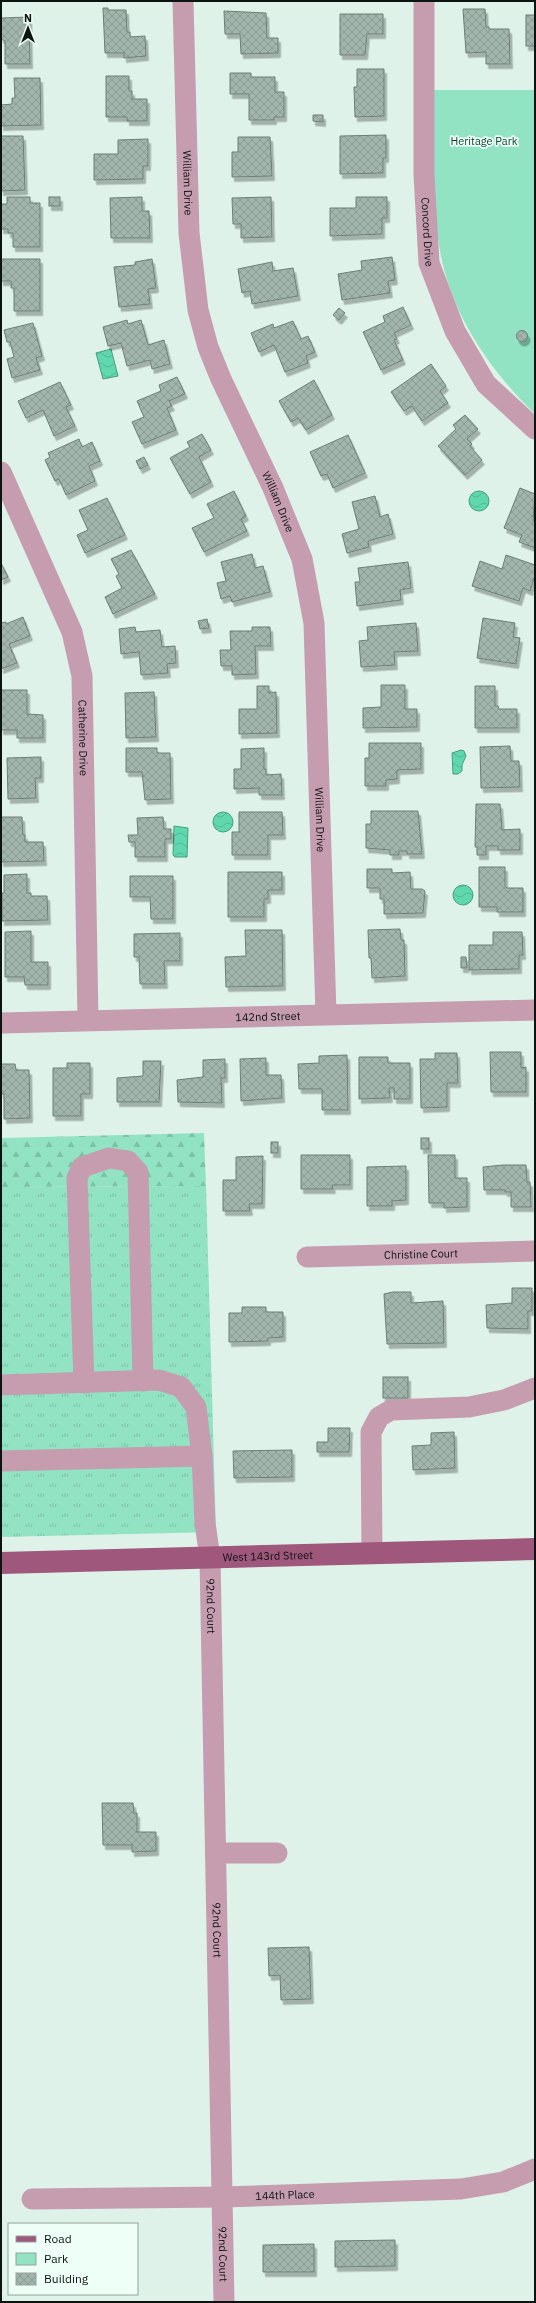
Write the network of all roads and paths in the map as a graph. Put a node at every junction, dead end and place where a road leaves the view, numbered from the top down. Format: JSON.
{"nodes":[{"id":1,"x":183,"y":1,"type":"edge"},
{"id":2,"x":424,"y":1,"type":"edge"},
{"id":3,"x":535,"y":429,"type":"edge"},
{"id":4,"x":1,"y":472,"type":"edge"},
{"id":5,"x":535,"y":1010,"type":"edge"},
{"id":6,"x":326,"y":1014,"type":"junction"},
{"id":7,"x":88,"y":1020,"type":"junction"},
{"id":8,"x":1,"y":1023,"type":"edge"},
{"id":9,"x":535,"y":1251,"type":"edge"},
{"id":10,"x":307,"y":1257,"type":"dead end"},
{"id":11,"x":143,"y":1381,"type":"junction"},
{"id":12,"x":84,"y":1382,"type":"junction"},
{"id":13,"x":1,"y":1385,"type":"edge"},
{"id":14,"x":535,"y":1388,"type":"edge"},
{"id":15,"x":202,"y":1456,"type":"junction"},
{"id":16,"x":1,"y":1461,"type":"edge"},
{"id":17,"x":535,"y":1549,"type":"edge"},
{"id":18,"x":372,"y":1553,"type":"junction"},
{"id":19,"x":210,"y":1558,"type":"junction"},
{"id":20,"x":1,"y":1563,"type":"edge"},
{"id":21,"x":216,"y":1853,"type":"junction"},
{"id":22,"x":276,"y":1853,"type":"dead end"},
{"id":23,"x":535,"y":2169,"type":"edge"},
{"id":24,"x":223,"y":2197,"type":"junction"},
{"id":25,"x":32,"y":2199,"type":"dead end"},
{"id":26,"x":224,"y":2302,"type":"edge"}],
"edges":[{"from":1,"to":6,"type":"street","name":"William Drive"},
{"from":2,"to":3,"type":"street","name":"Concord Drive"},
{"from":4,"to":7,"type":"street","name":"Catherine Drive"},
{"from":5,"to":6,"type":"street","name":"142nd Street"},
{"from":6,"to":7,"type":"street","name":"142nd Street"},
{"from":7,"to":8,"type":"street","name":"142nd Street"},
{"from":9,"to":10,"type":"street","name":"Christine Court"},
{"from":11,"to":12,"type":"street","name":"92nd Court"},
{"from":11,"to":12,"type":"street"},
{"from":11,"to":15,"type":"street","name":"92nd Court"},
{"from":12,"to":13,"type":"street","name":"92nd Court"},
{"from":14,"to":18,"type":"street"},
{"from":15,"to":16,"type":"street"},
{"from":15,"to":19,"type":"street","name":"92nd Court"},
{"from":17,"to":18,"type":"main road","name":"West 143rd Street"},
{"from":18,"to":19,"type":"main road","name":"West 143rd Street"},
{"from":19,"to":20,"type":"main road","name":"West 143rd Street"},
{"from":19,"to":21,"type":"street","name":"92nd Court"},
{"from":21,"to":22,"type":"street"},
{"from":21,"to":24,"type":"street","name":"92nd Court"},
{"from":23,"to":24,"type":"street","name":"144th Place"},
{"from":24,"to":25,"type":"street","name":"144th Place"},
{"from":24,"to":26,"type":"street","name":"92nd Court"}]}
